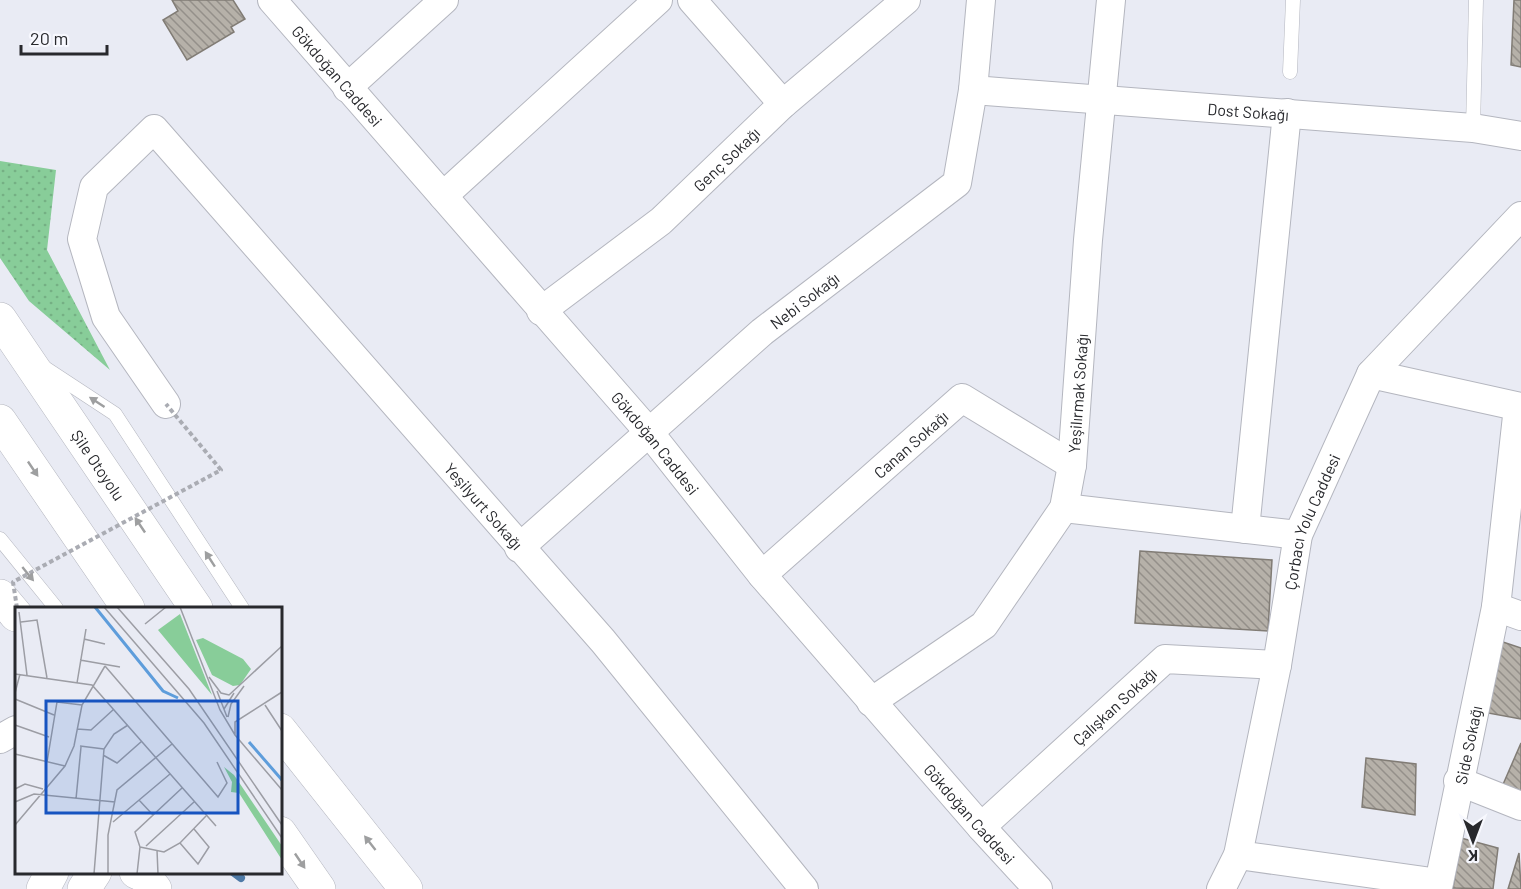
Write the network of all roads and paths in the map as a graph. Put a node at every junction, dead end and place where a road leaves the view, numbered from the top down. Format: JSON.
{"nodes":[{"id":1,"x":272,"y":0,"type":"edge"},
{"id":2,"x":444,"y":0,"type":"edge"},
{"id":3,"x":658,"y":0,"type":"edge"},
{"id":4,"x":692,"y":0,"type":"edge"},
{"id":5,"x":906,"y":0,"type":"edge"},
{"id":6,"x":981,"y":0,"type":"edge"},
{"id":7,"x":1111,"y":0,"type":"edge"},
{"id":8,"x":1293,"y":0,"type":"edge"},
{"id":9,"x":1476,"y":0,"type":"edge"},
{"id":10,"x":1290,"y":72,"type":"dead end"},
{"id":11,"x":347,"y":88,"type":"junction"},
{"id":12,"x":974,"y":90,"type":"junction"},
{"id":13,"x":1100,"y":98,"type":"junction"},
{"id":14,"x":783,"y":104,"type":"junction"},
{"id":15,"x":1287,"y":113,"type":"junction"},
{"id":16,"x":1473,"y":128,"type":"junction"},
{"id":17,"x":1521,"y":136,"type":"edge"},
{"id":18,"x":443,"y":196,"type":"junction"},
{"id":19,"x":1521,"y":216,"type":"edge"},
{"id":20,"x":541,"y":311,"type":"junction"},
{"id":21,"x":0,"y":319,"type":"edge"},
{"id":22,"x":25,"y":356,"type":"junction"},
{"id":23,"x":1371,"y":374,"type":"junction"},
{"id":24,"x":166,"y":404,"type":"joint"},
{"id":25,"x":1520,"y":407,"type":"edge"},
{"id":26,"x":0,"y":421,"type":"edge"},
{"id":27,"x":648,"y":431,"type":"junction"},
{"id":28,"x":1071,"y":465,"type":"junction"},
{"id":29,"x":1064,"y":508,"type":"junction"},
{"id":30,"x":1245,"y":529,"type":"junction"},
{"id":31,"x":1298,"y":535,"type":"junction"},
{"id":32,"x":0,"y":539,"type":"edge"},
{"id":33,"x":519,"y":548,"type":"junction"},
{"id":34,"x":762,"y":575,"type":"junction"},
{"id":35,"x":0,"y":596,"type":"edge"},
{"id":36,"x":17,"y":607,"type":"edge"},
{"id":37,"x":54,"y":607,"type":"edge"},
{"id":38,"x":127,"y":607,"type":"edge"},
{"id":39,"x":195,"y":607,"type":"edge"},
{"id":40,"x":241,"y":607,"type":"edge"},
{"id":41,"x":1508,"y":611,"type":"edge"},
{"id":42,"x":15,"y":614,"type":"edge"},
{"id":43,"x":1277,"y":665,"type":"junction"},
{"id":44,"x":871,"y":702,"type":"junction"},
{"id":45,"x":15,"y":731,"type":"edge"},
{"id":46,"x":282,"y":733,"type":"edge"},
{"id":47,"x":0,"y":739,"type":"edge"},
{"id":48,"x":1458,"y":781,"type":"junction"},
{"id":49,"x":1521,"y":806,"type":"edge"},
{"id":50,"x":981,"y":827,"type":"junction"},
{"id":51,"x":282,"y":836,"type":"edge"},
{"id":52,"x":1238,"y":855,"type":"junction"},
{"id":53,"x":51,"y":874,"type":"edge"},
{"id":54,"x":94,"y":874,"type":"edge"},
{"id":55,"x":128,"y":874,"type":"edge"},
{"id":56,"x":140,"y":874,"type":"edge"},
{"id":57,"x":162,"y":874,"type":"edge"},
{"id":58,"x":43,"y":889,"type":"edge"},
{"id":59,"x":84,"y":889,"type":"edge"},
{"id":60,"x":134,"y":889,"type":"edge"},
{"id":61,"x":155,"y":889,"type":"edge"},
{"id":62,"x":169,"y":889,"type":"edge"},
{"id":63,"x":319,"y":889,"type":"edge"},
{"id":64,"x":406,"y":889,"type":"edge"},
{"id":65,"x":804,"y":889,"type":"edge"},
{"id":66,"x":1038,"y":889,"type":"edge"},
{"id":67,"x":1221,"y":889,"type":"edge"}],
"edges":[{"from":1,"to":11,"type":"street","name":"Gökdoğan Caddesi"},
{"from":2,"to":11,"type":"street"},
{"from":3,"to":18,"type":"street"},
{"from":4,"to":14,"type":"street"},
{"from":5,"to":14,"type":"street","name":"Genç Sokağı"},
{"from":6,"to":12,"type":"street","name":"Nebi Sokağı"},
{"from":7,"to":13,"type":"street","name":"Yeşilırmak Sokağı"},
{"from":8,"to":10,"type":"lane"},
{"from":9,"to":16,"type":"lane"},
{"from":11,"to":18,"type":"street","name":"Gökdoğan Caddesi"},
{"from":12,"to":13,"type":"street","name":"Dost Sokağı"},
{"from":12,"to":27,"type":"street","name":"Nebi Sokağı"},
{"from":13,"to":15,"type":"street","name":"Dost Sokağı"},
{"from":13,"to":28,"type":"street","name":"Yeşilırmak Sokağı"},
{"from":14,"to":20,"type":"street","name":"Genç Sokağı"},
{"from":15,"to":16,"type":"street","name":"Dost Sokağı"},
{"from":15,"to":30,"type":"street"},
{"from":16,"to":17,"type":"street","name":"Dost Sokağı"},
{"from":18,"to":20,"type":"street","name":"Gökdoğan Caddesi"},
{"from":19,"to":23,"type":"street","name":"Çorbacı Yolu Caddesi"},
{"from":20,"to":27,"type":"street","name":"Gökdoğan Caddesi"},
{"from":21,"to":22,"type":"main road","name":"Şile Otoyolu"},
{"from":39,"to":22,"type":"main road","name":"Şile Otoyolu","one_way":true},
{"from":40,"to":22,"type":"lane","one_way":true},
{"from":23,"to":25,"type":"street"},
{"from":23,"to":31,"type":"street","name":"Çorbacı Yolu Caddesi"},
{"from":24,"to":33,"type":"street","name":"Yeşilyurt Sokağı"},
{"from":24,"to":36,"type":"path","bridge":true},
{"from":25,"to":41,"type":"street","name":"Side Sokağı"},
{"from":26,"to":38,"type":"main road","one_way":true},
{"from":27,"to":33,"type":"street","name":"Nebi Sokağı"},
{"from":27,"to":34,"type":"street","name":"Gökdoğan Caddesi"},
{"from":28,"to":29,"type":"street","name":"Yeşilırmak Sokağı"},
{"from":28,"to":34,"type":"street","name":"Canan Sokağı"},
{"from":29,"to":30,"type":"street"},
{"from":29,"to":44,"type":"street","name":"Yeşilırmak Sokağı"},
{"from":30,"to":31,"type":"street"},
{"from":31,"to":43,"type":"street","name":"Çorbacı Yolu Caddesi"},
{"from":32,"to":37,"type":"lane","one_way":true},
{"from":33,"to":65,"type":"street","name":"Yeşilyurt Sokağı"},
{"from":34,"to":44,"type":"street","name":"Gökdoğan Caddesi"},
{"from":35,"to":42,"type":"main road"},
{"from":41,"to":48,"type":"street","name":"Side Sokağı"},
{"from":43,"to":50,"type":"street","name":"Çalışkan Sokağı"},
{"from":43,"to":52,"type":"street","name":"Çorbacı Yolu Caddesi"},
{"from":44,"to":50,"type":"street","name":"Gökdoğan Caddesi"},
{"from":45,"to":47,"type":"street"},
{"from":64,"to":46,"type":"main road","one_way":true},
{"from":48,"to":49,"type":"street"},
{"from":48,"to":52,"type":"street","name":"Side Sokağı"},
{"from":50,"to":66,"type":"street","name":"Gökdoğan Caddesi"},
{"from":51,"to":63,"type":"main road","one_way":true},
{"from":52,"to":67,"type":"street","name":"Çorbacı Yolu Caddesi"},
{"from":53,"to":58,"type":"main road"},
{"from":54,"to":59,"type":"main road"},
{"from":55,"to":60,"type":"main road"},
{"from":56,"to":61,"type":"main road"},
{"from":57,"to":62,"type":"main road"}]}
